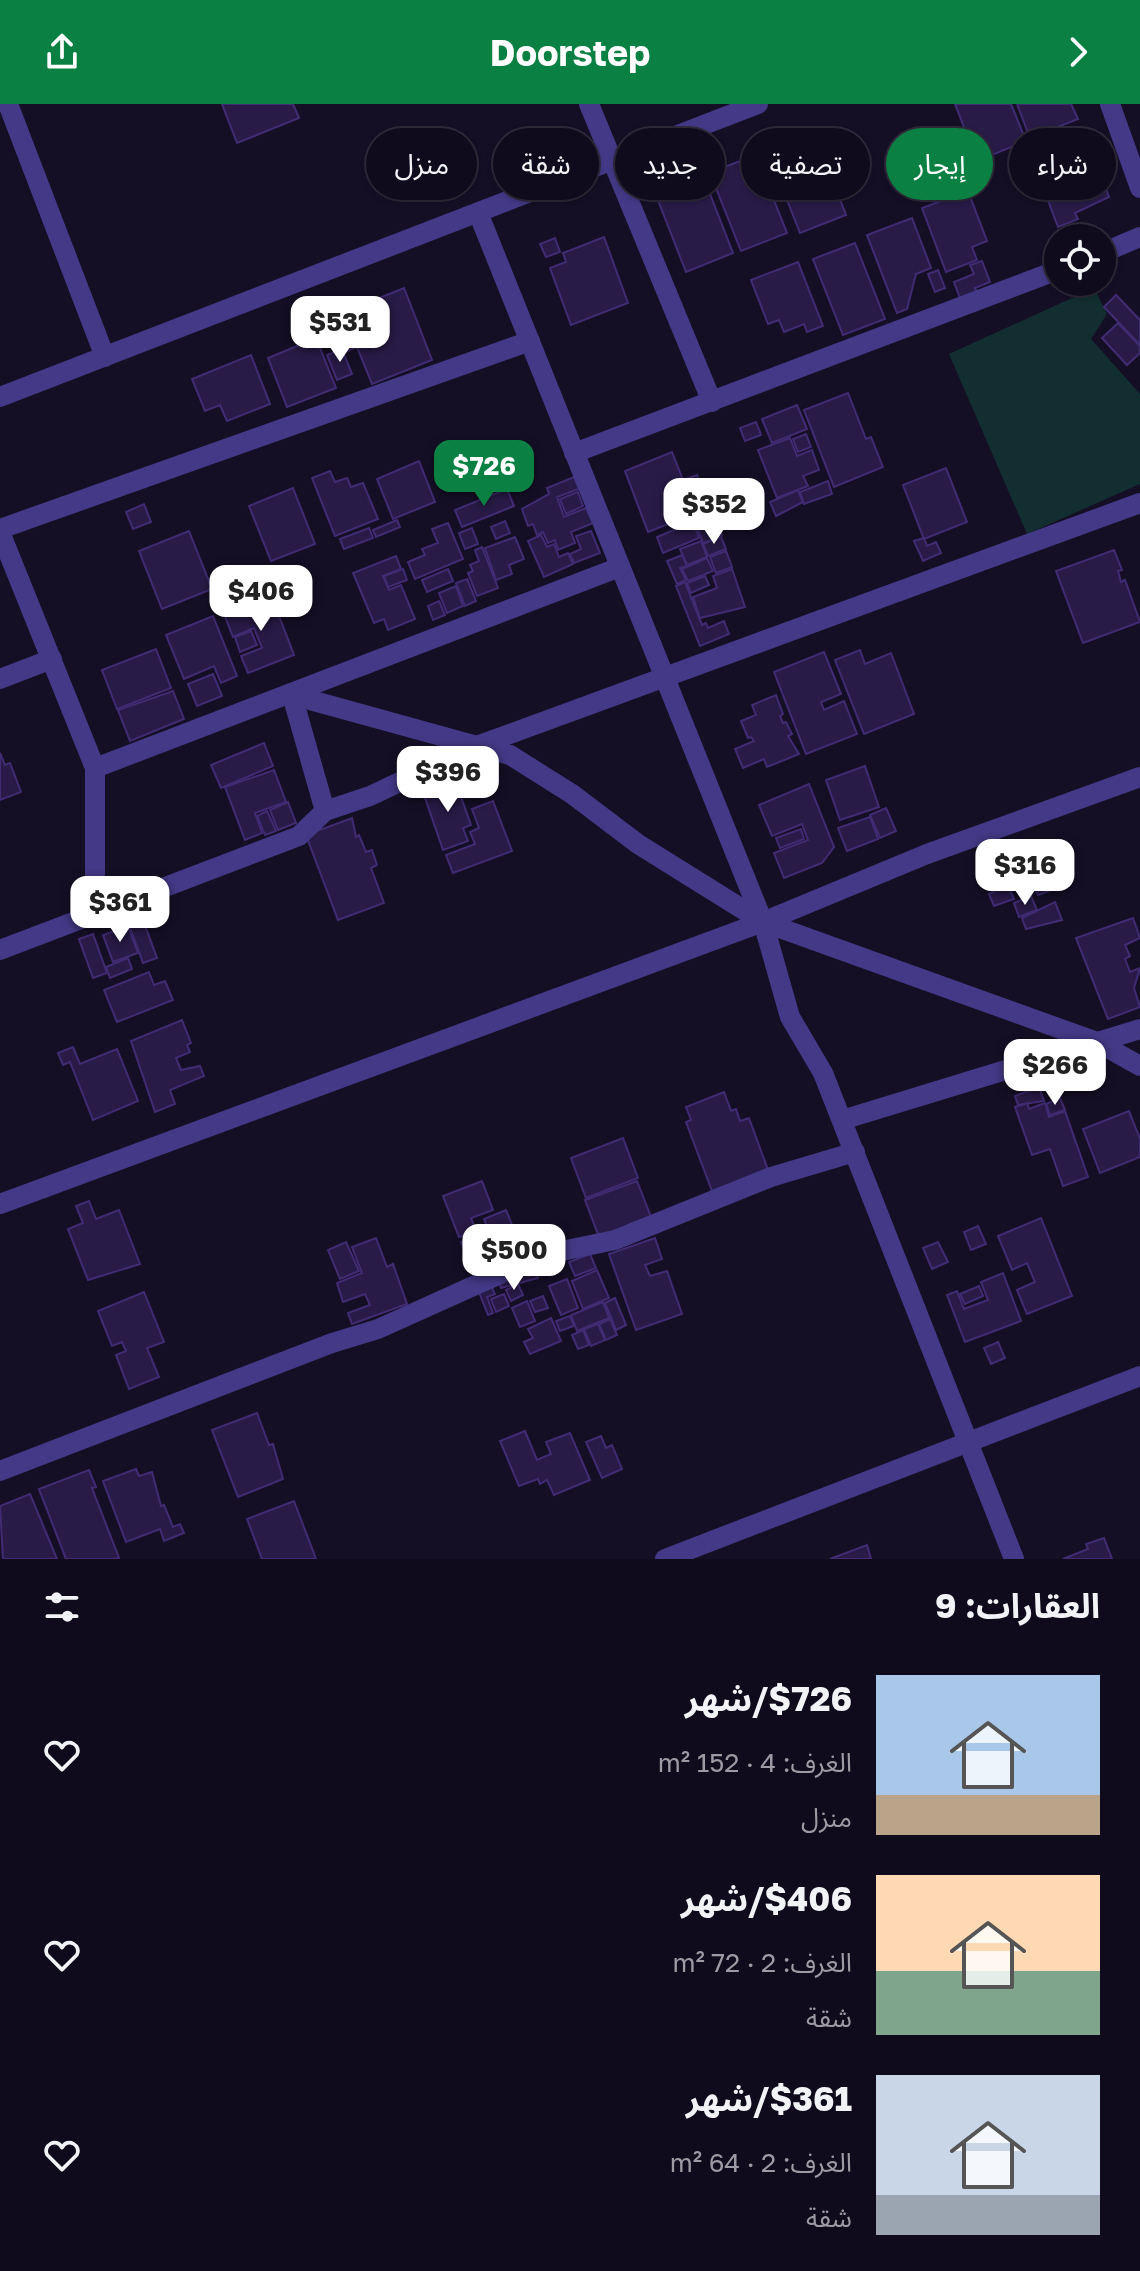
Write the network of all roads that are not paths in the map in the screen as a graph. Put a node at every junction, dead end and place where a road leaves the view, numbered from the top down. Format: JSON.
{"nodes":[{"id":1,"x":589,"y":104,"type":"edge"},
{"id":2,"x":758,"y":104,"type":"edge"},
{"id":3,"x":1110,"y":104,"type":"edge"},
{"id":4,"x":7,"y":113,"type":"edge"},
{"id":5,"x":612,"y":161,"type":"junction"},
{"id":6,"x":1140,"y":188,"type":"edge"},
{"id":7,"x":479,"y":215,"type":"junction"},
{"id":8,"x":1140,"y":237,"type":"edge"},
{"id":9,"x":1116,"y":247,"type":"edge"},
{"id":10,"x":1044,"y":275,"type":"edge"},
{"id":11,"x":530,"y":341,"type":"junction"},
{"id":12,"x":105,"y":357,"type":"junction"},
{"id":13,"x":0,"y":397,"type":"edge"},
{"id":14,"x":712,"y":402,"type":"junction"},
{"id":15,"x":574,"y":453,"type":"junction"},
{"id":16,"x":1140,"y":503,"type":"edge"},
{"id":17,"x":0,"y":530,"type":"edge"},
{"id":18,"x":620,"y":567,"type":"junction"},
{"id":19,"x":52,"y":659,"type":"junction"},
{"id":20,"x":664,"y":676,"type":"junction"},
{"id":21,"x":0,"y":679,"type":"edge"},
{"id":22,"x":292,"y":695,"type":"junction"},
{"id":23,"x":474,"y":747,"type":"junction"},
{"id":24,"x":95,"y":768,"type":"junction"},
{"id":25,"x":1140,"y":777,"type":"edge"},
{"id":26,"x":325,"y":811,"type":"junction"},
{"id":27,"x":95,"y":912,"type":"junction"},
{"id":28,"x":763,"y":922,"type":"junction"},
{"id":29,"x":0,"y":950,"type":"edge"},
{"id":30,"x":1140,"y":1029,"type":"edge"},
{"id":31,"x":1097,"y":1042,"type":"junction"},
{"id":32,"x":1140,"y":1066,"type":"edge"},
{"id":33,"x":842,"y":1120,"type":"junction"},
{"id":34,"x":855,"y":1152,"type":"junction"},
{"id":35,"x":0,"y":1204,"type":"edge"},
{"id":36,"x":1140,"y":1376,"type":"edge"},
{"id":37,"x":971,"y":1441,"type":"junction"},
{"id":38,"x":0,"y":1471,"type":"edge"},
{"id":39,"x":665,"y":1559,"type":"edge"},
{"id":40,"x":1014,"y":1559,"type":"edge"}],
"edges":[{"from":1,"to":5,"type":"street"},
{"from":2,"to":5,"type":"street"},
{"from":3,"to":6,"type":"street"},
{"from":4,"to":12,"type":"street"},
{"from":5,"to":7,"type":"street"},
{"from":5,"to":14,"type":"street"},
{"from":7,"to":11,"type":"street"},
{"from":7,"to":12,"type":"street"},
{"from":8,"to":9,"type":"street"},
{"from":10,"to":14,"type":"street"},
{"from":11,"to":15,"type":"street"},
{"from":11,"to":17,"type":"street"},
{"from":12,"to":13,"type":"street"},
{"from":14,"to":15,"type":"street"},
{"from":15,"to":18,"type":"street"},
{"from":16,"to":20,"type":"street"},
{"from":17,"to":19,"type":"street"},
{"from":18,"to":20,"type":"street"},
{"from":18,"to":22,"type":"street"},
{"from":19,"to":21,"type":"street"},
{"from":19,"to":24,"type":"street"},
{"from":20,"to":23,"type":"street"},
{"from":20,"to":28,"type":"street"},
{"from":22,"to":23,"type":"street"},
{"from":22,"to":24,"type":"street"},
{"from":22,"to":26,"type":"street"},
{"from":23,"to":26,"type":"street"},
{"from":23,"to":28,"type":"street"},
{"from":24,"to":27,"type":"street"},
{"from":25,"to":28,"type":"street"},
{"from":26,"to":27,"type":"street"},
{"from":27,"to":29,"type":"street"},
{"from":28,"to":31,"type":"street"},
{"from":28,"to":33,"type":"street"},
{"from":28,"to":35,"type":"street"},
{"from":30,"to":31,"type":"street"},
{"from":31,"to":32,"type":"street"},
{"from":31,"to":33,"type":"street"},
{"from":33,"to":34,"type":"street"},
{"from":34,"to":37,"type":"street"},
{"from":34,"to":38,"type":"street"},
{"from":36,"to":37,"type":"street"},
{"from":37,"to":39,"type":"street"},
{"from":37,"to":40,"type":"street"}]}
